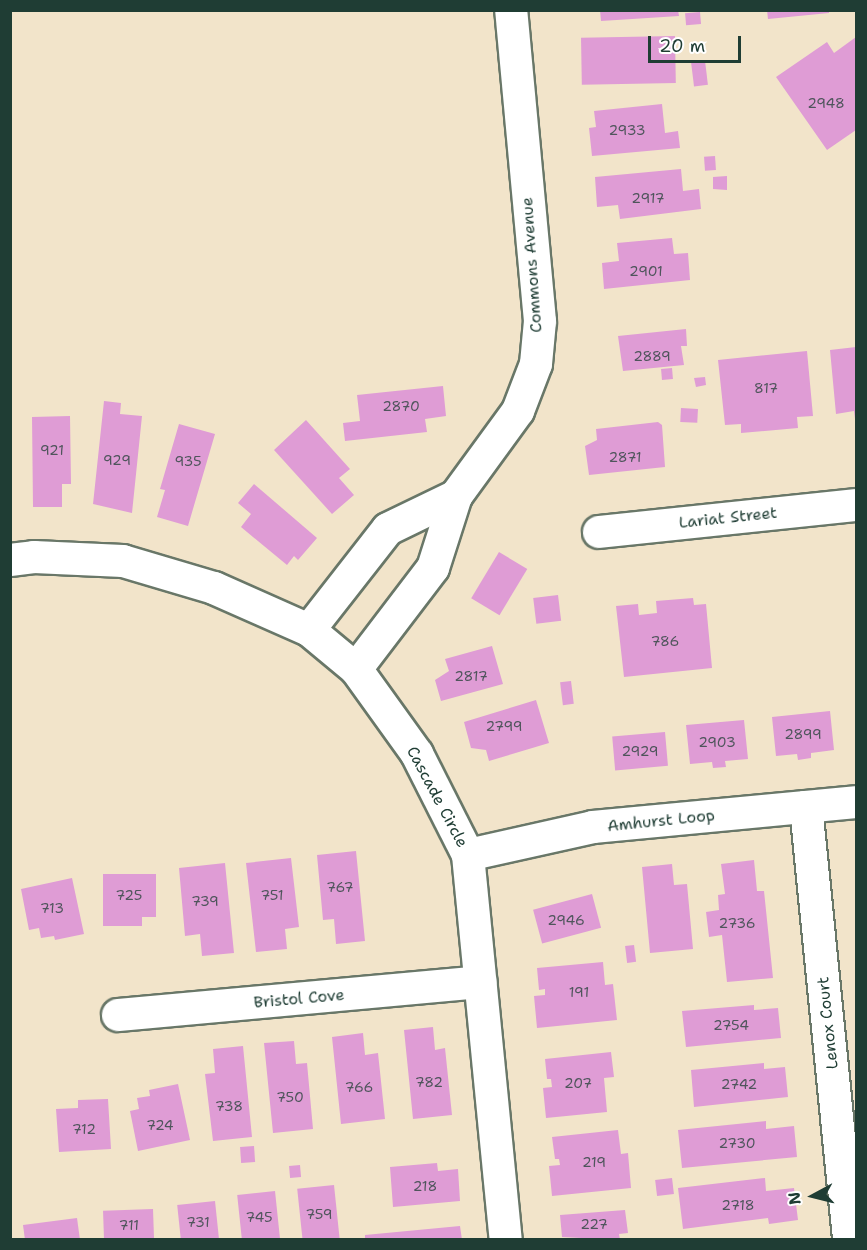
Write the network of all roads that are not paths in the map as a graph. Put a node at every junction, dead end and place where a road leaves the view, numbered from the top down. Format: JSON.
{"nodes":[{"id":1,"x":511,"y":10,"type":"edge"},
{"id":2,"x":456,"y":496,"type":"junction"},
{"id":3,"x":856,"y":505,"type":"edge"},
{"id":4,"x":598,"y":532,"type":"dead end"},
{"id":5,"x":10,"y":560,"type":"edge"},
{"id":6,"x":309,"y":630,"type":"junction"},
{"id":7,"x":356,"y":669,"type":"junction"},
{"id":8,"x":856,"y":802,"type":"edge"},
{"id":9,"x":806,"y":807,"type":"junction"},
{"id":10,"x":468,"y":855,"type":"junction"},
{"id":11,"x":481,"y":982,"type":"junction"},
{"id":12,"x":118,"y":1015,"type":"dead end"},
{"id":13,"x":506,"y":1239,"type":"edge"},
{"id":14,"x":849,"y":1239,"type":"edge"}],
"edges":[{"from":1,"to":2,"type":"street","name":"Commons Avenue"},
{"from":2,"to":6,"type":"street","name":"Commons Avenue"},
{"from":2,"to":7,"type":"street","name":"Commons Avenue"},
{"from":3,"to":4,"type":"street","name":"Lariat Street"},
{"from":5,"to":6,"type":"street","name":"Cascade Circle"},
{"from":6,"to":7,"type":"street","name":"Cascade Circle"},
{"from":7,"to":10,"type":"street","name":"Cascade Circle"},
{"from":8,"to":9,"type":"street","name":"Amhurst Loop"},
{"from":9,"to":10,"type":"street","name":"Amhurst Loop"},
{"from":9,"to":14,"type":"street","name":"Lenox Court"},
{"from":10,"to":11,"type":"street","name":"Cascade Circle"},
{"from":11,"to":12,"type":"street","name":"Bristol Cove"},
{"from":11,"to":13,"type":"street","name":"Cascade Circle"}]}
